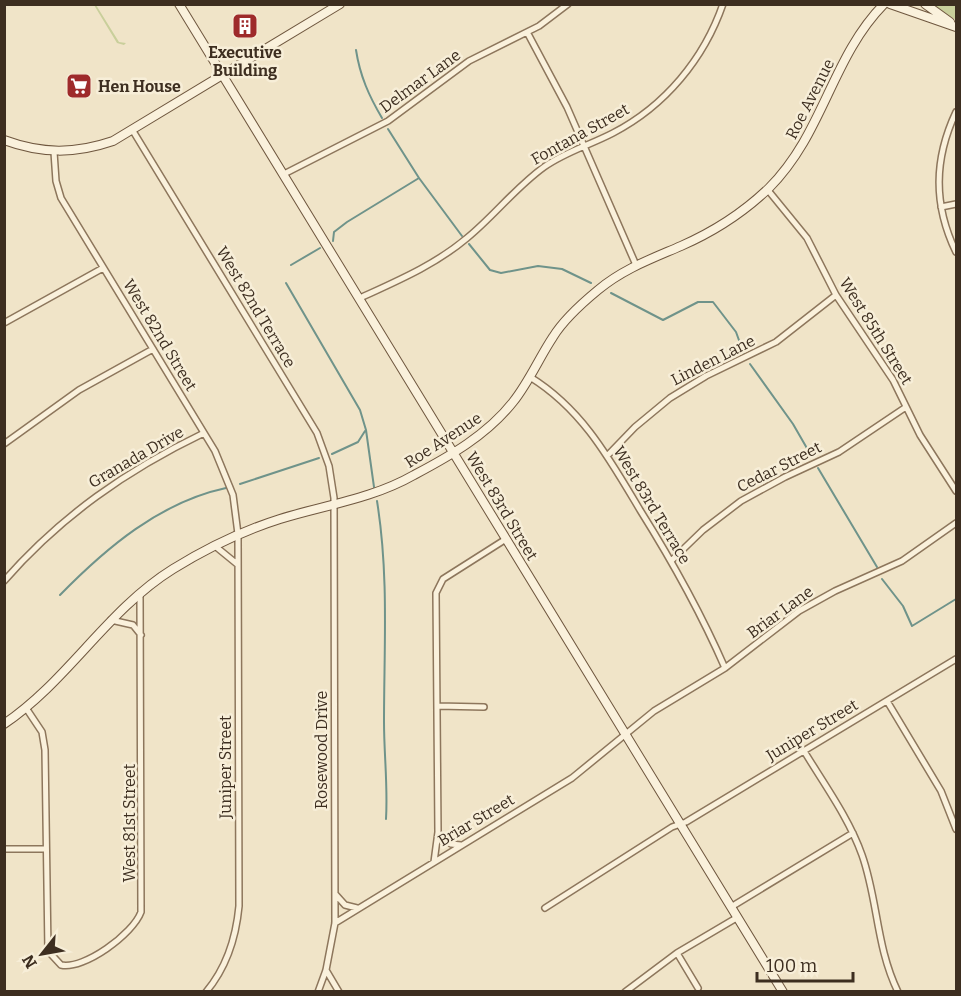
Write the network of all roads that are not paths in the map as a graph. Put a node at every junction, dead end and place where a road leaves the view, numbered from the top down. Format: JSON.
{"nodes":[{"id":1,"x":178,"y":4,"type":"edge"},
{"id":2,"x":340,"y":4,"type":"edge"},
{"id":3,"x":568,"y":4,"type":"edge"},
{"id":4,"x":723,"y":4,"type":"edge"},
{"id":5,"x":884,"y":4,"type":"edge"},
{"id":6,"x":891,"y":4,"type":"edge"},
{"id":7,"x":925,"y":4,"type":"edge"},
{"id":8,"x":957,"y":27,"type":"edge"},
{"id":9,"x":527,"y":32,"type":"junction"},
{"id":10,"x":223,"y":76,"type":"junction"},
{"id":11,"x":957,"y":112,"type":"edge"},
{"id":12,"x":133,"y":130,"type":"junction"},
{"id":13,"x":4,"y":140,"type":"edge"},
{"id":14,"x":583,"y":147,"type":"junction"},
{"id":15,"x":54,"y":152,"type":"junction"},
{"id":16,"x":284,"y":174,"type":"junction"},
{"id":17,"x":767,"y":189,"type":"junction"},
{"id":18,"x":957,"y":204,"type":"edge"},
{"id":19,"x":941,"y":207,"type":"junction"},
{"id":20,"x":957,"y":252,"type":"edge"},
{"id":21,"x":636,"y":265,"type":"junction"},
{"id":22,"x":103,"y":268,"type":"junction"},
{"id":23,"x":836,"y":295,"type":"junction"},
{"id":24,"x":360,"y":298,"type":"junction"},
{"id":25,"x":4,"y":323,"type":"edge"},
{"id":26,"x":153,"y":349,"type":"junction"},
{"id":27,"x":530,"y":376,"type":"junction"},
{"id":28,"x":906,"y":407,"type":"junction"},
{"id":29,"x":204,"y":433,"type":"junction"},
{"id":30,"x":4,"y":444,"type":"edge"},
{"id":31,"x":454,"y":452,"type":"junction"},
{"id":32,"x":607,"y":456,"type":"junction"},
{"id":33,"x":957,"y":491,"type":"edge"},
{"id":34,"x":334,"y":506,"type":"junction"},
{"id":35,"x":957,"y":523,"type":"edge"},
{"id":36,"x":238,"y":534,"type":"junction"},
{"id":37,"x":506,"y":539,"type":"junction"},
{"id":38,"x":214,"y":545,"type":"junction"},
{"id":39,"x":671,"y":561,"type":"junction"},
{"id":40,"x":237,"y":564,"type":"junction"},
{"id":41,"x":4,"y":580,"type":"edge"},
{"id":42,"x":140,"y":594,"type":"junction"},
{"id":43,"x":109,"y":621,"type":"junction"},
{"id":44,"x":141,"y":637,"type":"junction"},
{"id":45,"x":957,"y":659,"type":"edge"},
{"id":46,"x":725,"y":668,"type":"junction"},
{"id":47,"x":887,"y":701,"type":"junction"},
{"id":48,"x":437,"y":706,"type":"junction"},
{"id":49,"x":484,"y":707,"type":"dead end"},
{"id":50,"x":26,"y":708,"type":"junction"},
{"id":51,"x":4,"y":724,"type":"edge"},
{"id":52,"x":626,"y":735,"type":"junction"},
{"id":53,"x":804,"y":751,"type":"junction"},
{"id":54,"x":680,"y":824,"type":"junction"},
{"id":55,"x":957,"y":829,"type":"edge"},
{"id":56,"x":438,"y":832,"type":"junction"},
{"id":57,"x":853,"y":833,"type":"junction"},
{"id":58,"x":462,"y":845,"type":"junction"},
{"id":59,"x":4,"y":849,"type":"edge"},
{"id":60,"x":46,"y":849,"type":"junction"},
{"id":61,"x":434,"y":862,"type":"junction"},
{"id":62,"x":336,"y":894,"type":"junction"},
{"id":63,"x":732,"y":907,"type":"junction"},
{"id":64,"x":357,"y":908,"type":"junction"},
{"id":65,"x":545,"y":908,"type":"dead end"},
{"id":66,"x":738,"y":916,"type":"junction"},
{"id":67,"x":335,"y":923,"type":"junction"},
{"id":68,"x":677,"y":953,"type":"junction"},
{"id":69,"x":326,"y":970,"type":"junction"},
{"id":70,"x":698,"y":988,"type":"dead end"},
{"id":71,"x":206,"y":992,"type":"edge"},
{"id":72,"x":318,"y":992,"type":"edge"},
{"id":73,"x":339,"y":992,"type":"edge"},
{"id":74,"x":625,"y":992,"type":"edge"},
{"id":75,"x":783,"y":992,"type":"edge"},
{"id":76,"x":898,"y":992,"type":"edge"}],
"edges":[{"from":1,"to":10,"type":"street","name":"West 83rd Street"},
{"from":2,"to":10,"type":"street"},
{"from":3,"to":9,"type":"street","name":"Delmar Lane"},
{"from":4,"to":14,"type":"street","name":"Fontana Street"},
{"from":5,"to":17,"type":"street","name":"Roe Avenue"},
{"from":6,"to":8,"type":"street"},
{"from":7,"to":8,"type":"street"},
{"from":9,"to":14,"type":"street"},
{"from":9,"to":16,"type":"street","name":"Delmar Lane"},
{"from":10,"to":12,"type":"street"},
{"from":10,"to":16,"type":"street","name":"West 83rd Street"},
{"from":11,"to":19,"type":"street"},
{"from":12,"to":15,"type":"street"},
{"from":12,"to":34,"type":"street","name":"West 82nd Terrace"},
{"from":13,"to":15,"type":"street"},
{"from":14,"to":21,"type":"street"},
{"from":14,"to":24,"type":"street","name":"Fontana Street"},
{"from":15,"to":22,"type":"street","name":"West 82nd Street"},
{"from":16,"to":24,"type":"street","name":"West 83rd Street"},
{"from":17,"to":21,"type":"street","name":"Roe Avenue"},
{"from":17,"to":23,"type":"street","name":"West 85th Street"},
{"from":18,"to":19,"type":"street"},
{"from":19,"to":20,"type":"street"},
{"from":21,"to":27,"type":"street","name":"Roe Avenue"},
{"from":22,"to":25,"type":"street"},
{"from":22,"to":26,"type":"street","name":"West 82nd Street"},
{"from":23,"to":28,"type":"street","name":"West 85th Street"},
{"from":23,"to":32,"type":"street","name":"Linden Lane"},
{"from":24,"to":31,"type":"street","name":"West 83rd Street"},
{"from":26,"to":29,"type":"street","name":"West 82nd Street"},
{"from":26,"to":30,"type":"street"},
{"from":27,"to":31,"type":"street","name":"Roe Avenue"},
{"from":27,"to":32,"type":"street","name":"West 83rd Terrace"},
{"from":28,"to":33,"type":"street","name":"West 85th Street"},
{"from":28,"to":39,"type":"street","name":"Cedar Street"},
{"from":29,"to":36,"type":"street","name":"West 82nd Street"},
{"from":29,"to":41,"type":"street","name":"Granada Drive"},
{"from":31,"to":34,"type":"street","name":"Roe Avenue"},
{"from":31,"to":37,"type":"street","name":"West 83rd Street"},
{"from":32,"to":39,"type":"street","name":"West 83rd Terrace"},
{"from":34,"to":36,"type":"street","name":"Roe Avenue"},
{"from":34,"to":62,"type":"street","name":"Rosewood Drive"},
{"from":35,"to":46,"type":"street","name":"Briar Lane"},
{"from":36,"to":38,"type":"street","name":"Roe Avenue"},
{"from":36,"to":40,"type":"street","name":"Juniper Street"},
{"from":37,"to":48,"type":"street"},
{"from":37,"to":52,"type":"street","name":"West 83rd Street"},
{"from":38,"to":40,"type":"street"},
{"from":38,"to":42,"type":"street","name":"Roe Avenue"},
{"from":39,"to":46,"type":"street","name":"West 83rd Terrace"},
{"from":40,"to":71,"type":"street","name":"Juniper Street"},
{"from":42,"to":43,"type":"street","name":"Roe Avenue"},
{"from":42,"to":44,"type":"street","name":"West 81st Street"},
{"from":43,"to":44,"type":"street"},
{"from":43,"to":50,"type":"street","name":"Roe Avenue"},
{"from":44,"to":60,"type":"street","name":"West 81st Street"},
{"from":45,"to":47,"type":"street","name":"Juniper Street"},
{"from":46,"to":52,"type":"street","name":"Briar Lane"},
{"from":47,"to":53,"type":"street","name":"Juniper Street"},
{"from":47,"to":55,"type":"street"},
{"from":48,"to":49,"type":"street"},
{"from":48,"to":56,"type":"street"},
{"from":50,"to":51,"type":"street","name":"Roe Avenue"},
{"from":50,"to":60,"type":"street"},
{"from":52,"to":54,"type":"street","name":"West 83rd Street"},
{"from":52,"to":58,"type":"street","name":"Briar Street"},
{"from":53,"to":54,"type":"street","name":"Juniper Street"},
{"from":53,"to":57,"type":"street"},
{"from":54,"to":63,"type":"street","name":"West 83rd Street"},
{"from":54,"to":65,"type":"street","name":"Juniper Street"},
{"from":56,"to":58,"type":"street"},
{"from":56,"to":61,"type":"street"},
{"from":57,"to":63,"type":"street"},
{"from":57,"to":76,"type":"street"},
{"from":58,"to":61,"type":"street","name":"Briar Street"},
{"from":59,"to":60,"type":"street"},
{"from":61,"to":64,"type":"street","name":"Briar Street"},
{"from":62,"to":64,"type":"street"},
{"from":62,"to":67,"type":"street","name":"Rosewood Drive"},
{"from":63,"to":66,"type":"street","name":"West 83rd Street"},
{"from":64,"to":67,"type":"street","name":"Briar Street"},
{"from":66,"to":68,"type":"street"},
{"from":66,"to":75,"type":"street","name":"West 83rd Street"},
{"from":67,"to":69,"type":"street","name":"Rosewood Drive"},
{"from":68,"to":70,"type":"street"},
{"from":68,"to":74,"type":"street"},
{"from":69,"to":72,"type":"street","name":"Rosewood Drive"},
{"from":69,"to":73,"type":"street"}]}
